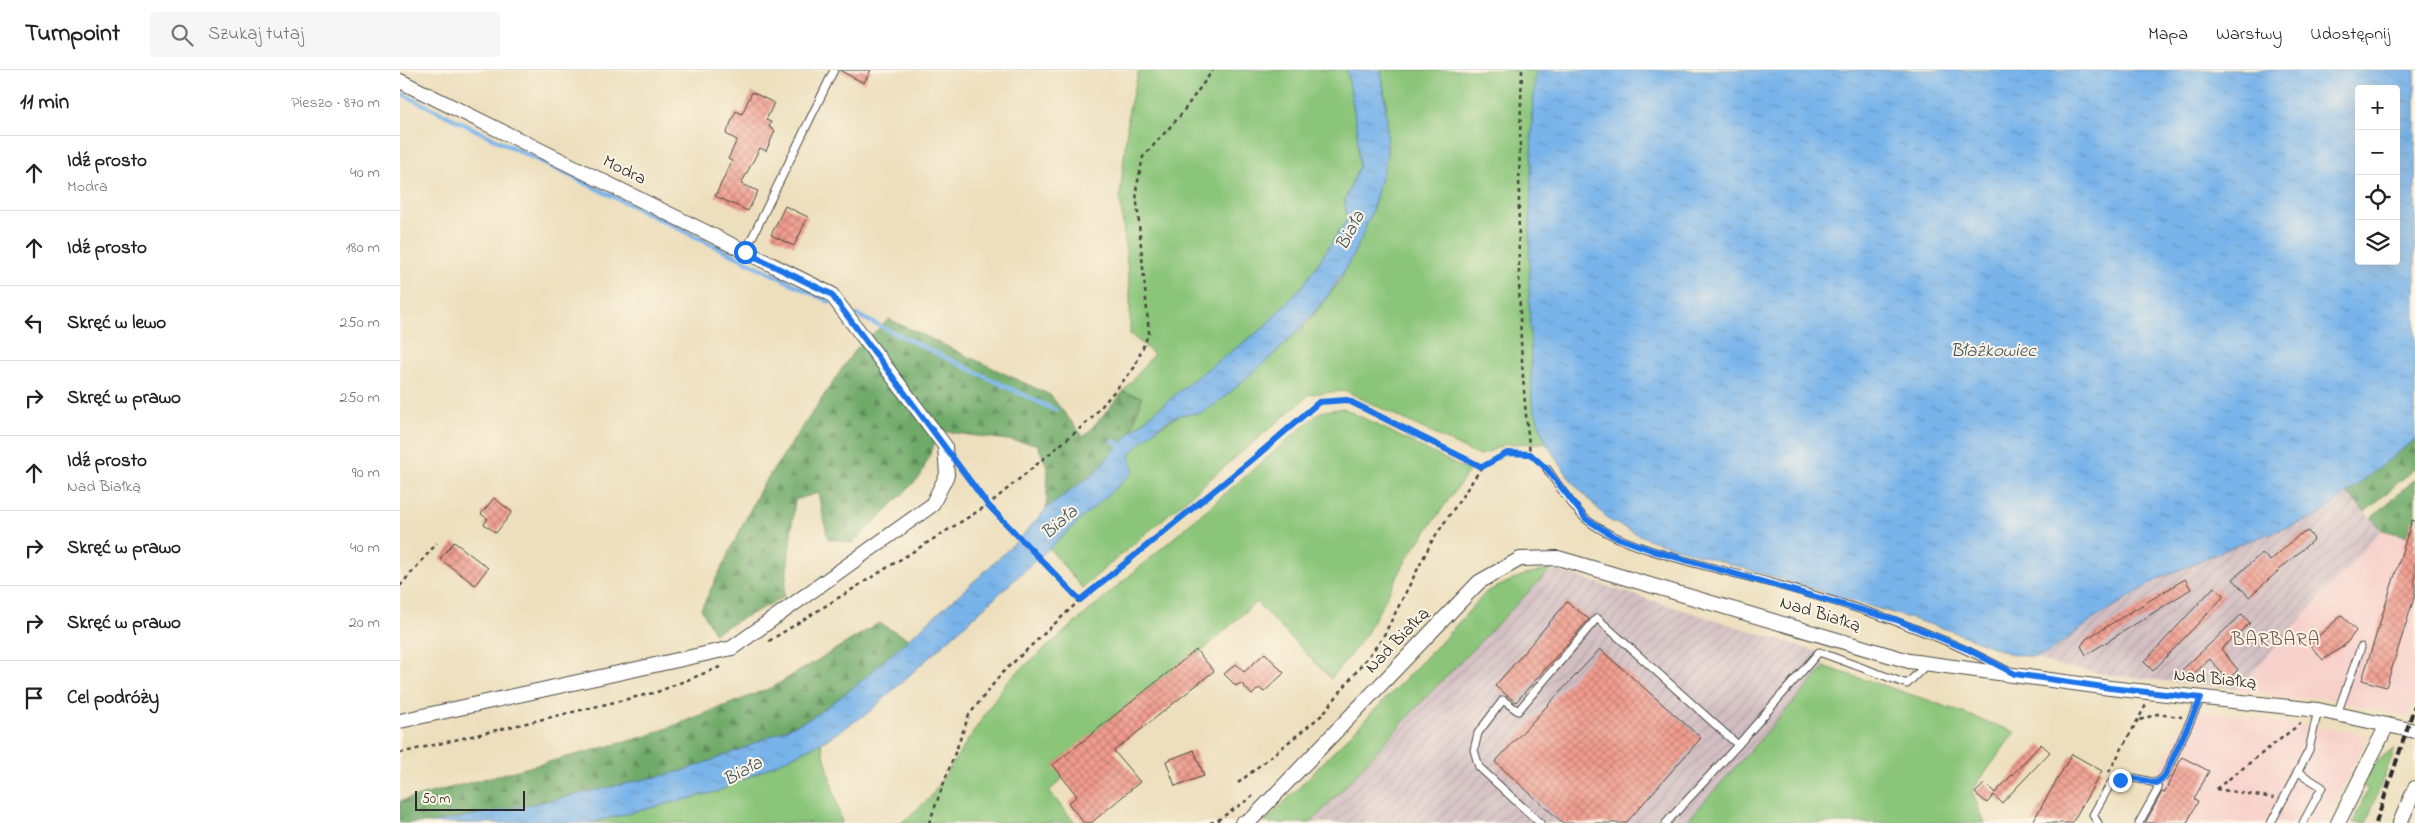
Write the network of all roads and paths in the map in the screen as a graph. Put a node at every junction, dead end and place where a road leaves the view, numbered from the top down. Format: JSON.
{"nodes":[{"id":1,"x":834,"y":70,"type":"edge"},
{"id":2,"x":1213,"y":70,"type":"edge"},
{"id":3,"x":1522,"y":70,"type":"edge"},
{"id":4,"x":400,"y":81,"type":"edge"},
{"id":5,"x":745,"y":252,"type":"junction"},
{"id":6,"x":945,"y":446,"type":"junction"},
{"id":7,"x":1530,"y":454,"type":"junction"},
{"id":8,"x":1482,"y":467,"type":"junction"},
{"id":9,"x":1547,"y":469,"type":"joint"},
{"id":10,"x":988,"y":505,"type":"junction"},
{"id":11,"x":437,"y":543,"type":"dead end"},
{"id":12,"x":400,"y":586,"type":"edge"},
{"id":13,"x":1080,"y":600,"type":"junction"},
{"id":14,"x":2361,"y":647,"type":"dead end"},
{"id":15,"x":1926,"y":664,"type":"junction"},
{"id":16,"x":2015,"y":674,"type":"junction"},
{"id":17,"x":2152,"y":692,"type":"junction"},
{"id":18,"x":2201,"y":698,"type":"junction"},
{"id":19,"x":2318,"y":710,"type":"junction"},
{"id":20,"x":2337,"y":714,"type":"junction"},
{"id":21,"x":2191,"y":718,"type":"junction"},
{"id":22,"x":400,"y":721,"type":"edge"},
{"id":23,"x":2138,"y":721,"type":"junction"},
{"id":24,"x":2387,"y":725,"type":"junction"},
{"id":25,"x":2415,"y":731,"type":"edge"},
{"id":26,"x":1738,"y":745,"type":"junction"},
{"id":27,"x":2298,"y":772,"type":"junction"},
{"id":28,"x":2104,"y":780,"type":"dead end"},
{"id":29,"x":1238,"y":783,"type":"dead end"},
{"id":30,"x":2156,"y":783,"type":"junction"},
{"id":31,"x":2415,"y":788,"type":"edge"},
{"id":32,"x":1256,"y":794,"type":"dead end"},
{"id":33,"x":2284,"y":800,"type":"junction"},
{"id":34,"x":930,"y":823,"type":"edge"},
{"id":35,"x":1210,"y":823,"type":"edge"},
{"id":36,"x":1242,"y":823,"type":"edge"},
{"id":37,"x":1540,"y":823,"type":"edge"},
{"id":38,"x":1666,"y":823,"type":"edge"},
{"id":39,"x":2098,"y":823,"type":"edge"},
{"id":40,"x":2139,"y":823,"type":"edge"},
{"id":41,"x":2271,"y":823,"type":"edge"},
{"id":42,"x":2303,"y":823,"type":"edge"},
{"id":43,"x":2338,"y":823,"type":"edge"},
{"id":44,"x":2400,"y":823,"type":"edge"}],
"edges":[{"from":1,"to":5,"type":"lane"},
{"from":2,"to":10,"type":"path"},
{"from":3,"to":7,"type":"path"},
{"from":4,"to":5,"type":"street","name":"Modra"},
{"from":5,"to":6,"type":"street","name":"Modra"},
{"from":6,"to":10,"type":"path"},
{"from":6,"to":22,"type":"street"},
{"from":7,"to":8,"type":"path"},
{"from":7,"to":9,"type":"path"},
{"from":8,"to":13,"type":"path"},
{"from":8,"to":29,"type":"path"},
{"from":9,"to":16,"type":"lane"},
{"from":10,"to":13,"type":"path"},
{"from":11,"to":12,"type":"path"},
{"from":13,"to":34,"type":"path"},
{"from":14,"to":20,"type":"lane"},
{"from":15,"to":16,"type":"street","name":"Nad Białką"},
{"from":15,"to":26,"type":"lane"},
{"from":15,"to":36,"type":"street","name":"Nad Białką"},
{"from":16,"to":17,"type":"street","name":"Nad Białką"},
{"from":17,"to":18,"type":"street","name":"Nad Białką"},
{"from":17,"to":23,"type":"path"},
{"from":18,"to":19,"type":"street","name":"Nad Białką"},
{"from":18,"to":21,"type":"lane"},
{"from":19,"to":20,"type":"street","name":"Nad Białką"},
{"from":19,"to":27,"type":"lane"},
{"from":19,"to":33,"type":"path"},
{"from":20,"to":24,"type":"street","name":"Nad Białką"},
{"from":21,"to":23,"type":"path"},
{"from":21,"to":30,"type":"lane"},
{"from":23,"to":28,"type":"path"},
{"from":24,"to":25,"type":"street","name":"Nad Białką"},
{"from":24,"to":43,"type":"street"},
{"from":26,"to":37,"type":"lane"},
{"from":26,"to":38,"type":"lane"},
{"from":27,"to":33,"type":"lane"},
{"from":27,"to":42,"type":"lane"},
{"from":30,"to":39,"type":"lane"},
{"from":30,"to":40,"type":"lane"},
{"from":31,"to":44,"type":"street"},
{"from":32,"to":35,"type":"path"},
{"from":33,"to":41,"type":"lane"}]}
